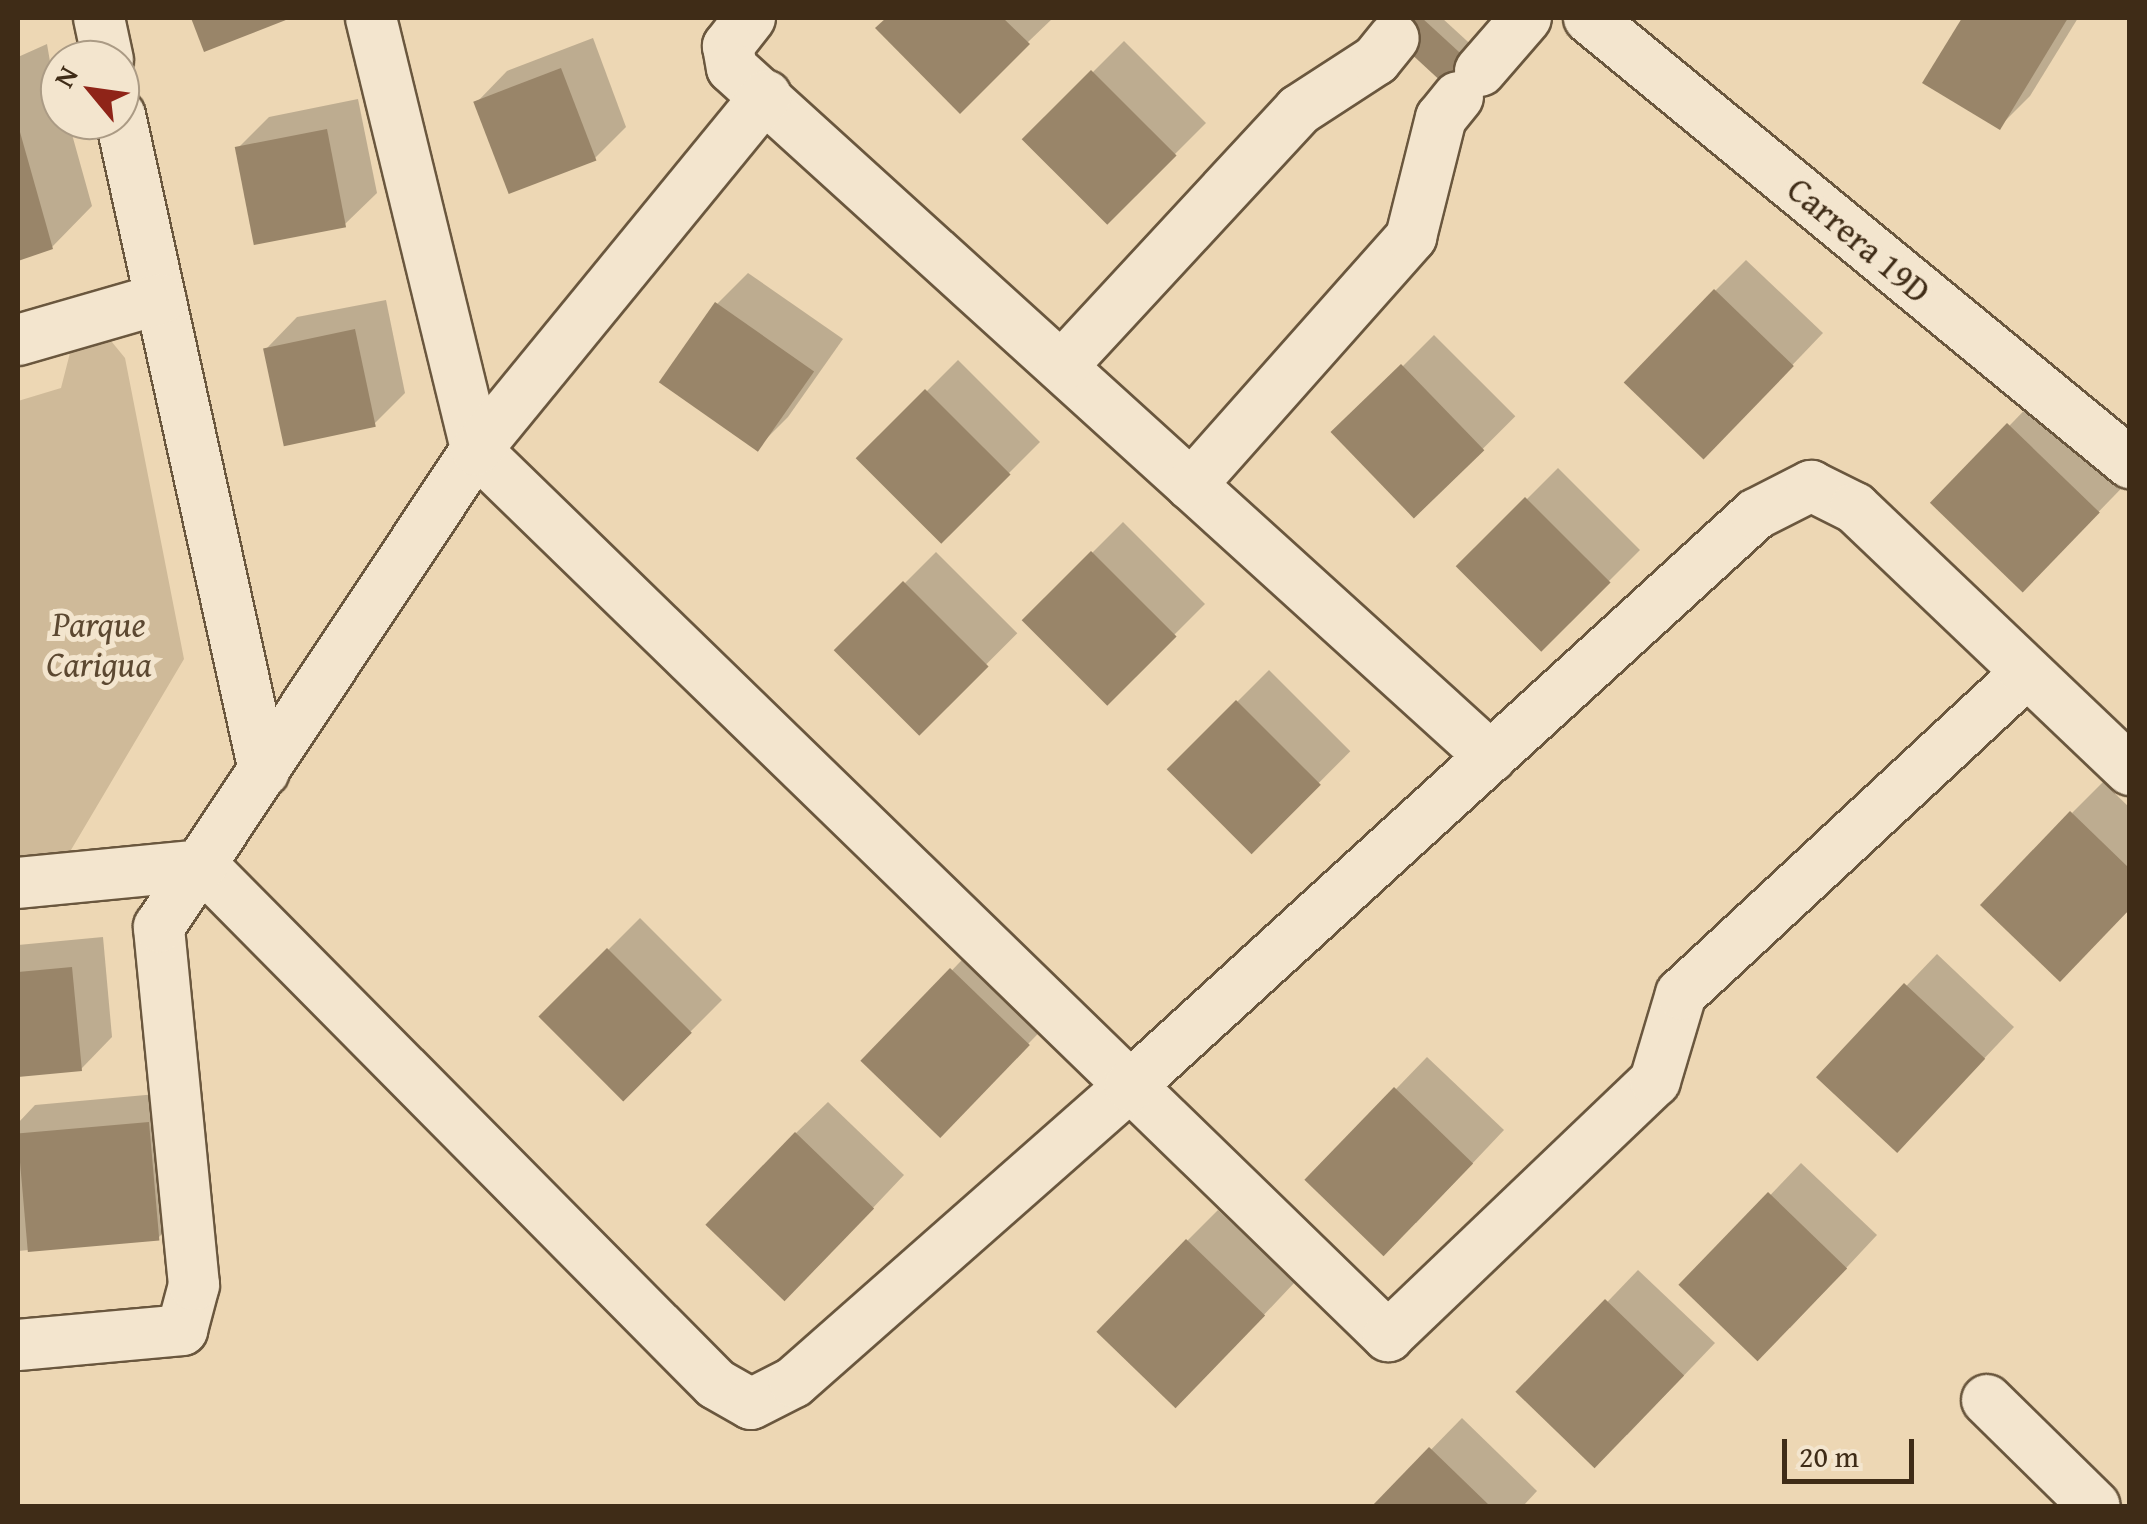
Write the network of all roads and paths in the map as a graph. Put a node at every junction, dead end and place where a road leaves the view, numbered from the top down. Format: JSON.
{"nodes":[{"id":1,"x":370,"y":18,"type":"edge"},
{"id":2,"x":750,"y":18,"type":"edge"},
{"id":3,"x":1526,"y":18,"type":"edge"},
{"id":4,"x":1589,"y":18,"type":"edge"},
{"id":5,"x":1394,"y":38,"type":"dead end"},
{"id":6,"x":766,"y":96,"type":"junction"},
{"id":7,"x":125,"y":140,"type":"edge"},
{"id":8,"x":160,"y":299,"type":"junction"},
{"id":9,"x":18,"y":340,"type":"edge"},
{"id":10,"x":1062,"y":366,"type":"junction"},
{"id":11,"x":476,"y":450,"type":"junction"},
{"id":12,"x":2130,"y":463,"type":"edge"},
{"id":13,"x":1192,"y":485,"type":"junction"},
{"id":14,"x":2024,"y":674,"type":"junction"},
{"id":15,"x":1491,"y":757,"type":"junction"},
{"id":16,"x":2130,"y":770,"type":"edge"},
{"id":17,"x":264,"y":771,"type":"junction"},
{"id":18,"x":202,"y":865,"type":"junction"},
{"id":19,"x":18,"y":883,"type":"edge"},
{"id":20,"x":1130,"y":1086,"type":"junction"},
{"id":21,"x":18,"y":1345,"type":"edge"},
{"id":22,"x":1987,"y":1400,"type":"dead end"},
{"id":23,"x":2095,"y":1506,"type":"edge"}],
"edges":[{"from":1,"to":11,"type":"street"},
{"from":2,"to":6,"type":"street"},
{"from":3,"to":13,"type":"street"},
{"from":4,"to":12,"type":"street","name":"Carrera 19D"},
{"from":5,"to":10,"type":"street"},
{"from":6,"to":10,"type":"street"},
{"from":6,"to":11,"type":"street"},
{"from":7,"to":8,"type":"street"},
{"from":8,"to":9,"type":"street"},
{"from":8,"to":17,"type":"street"},
{"from":10,"to":13,"type":"street"},
{"from":11,"to":17,"type":"street"},
{"from":11,"to":20,"type":"street"},
{"from":13,"to":15,"type":"street"},
{"from":14,"to":15,"type":"street"},
{"from":14,"to":16,"type":"street"},
{"from":14,"to":20,"type":"street"},
{"from":15,"to":20,"type":"street"},
{"from":17,"to":18,"type":"street"},
{"from":18,"to":19,"type":"street"},
{"from":18,"to":20,"type":"street"},
{"from":18,"to":21,"type":"street"},
{"from":22,"to":23,"type":"street"}]}
